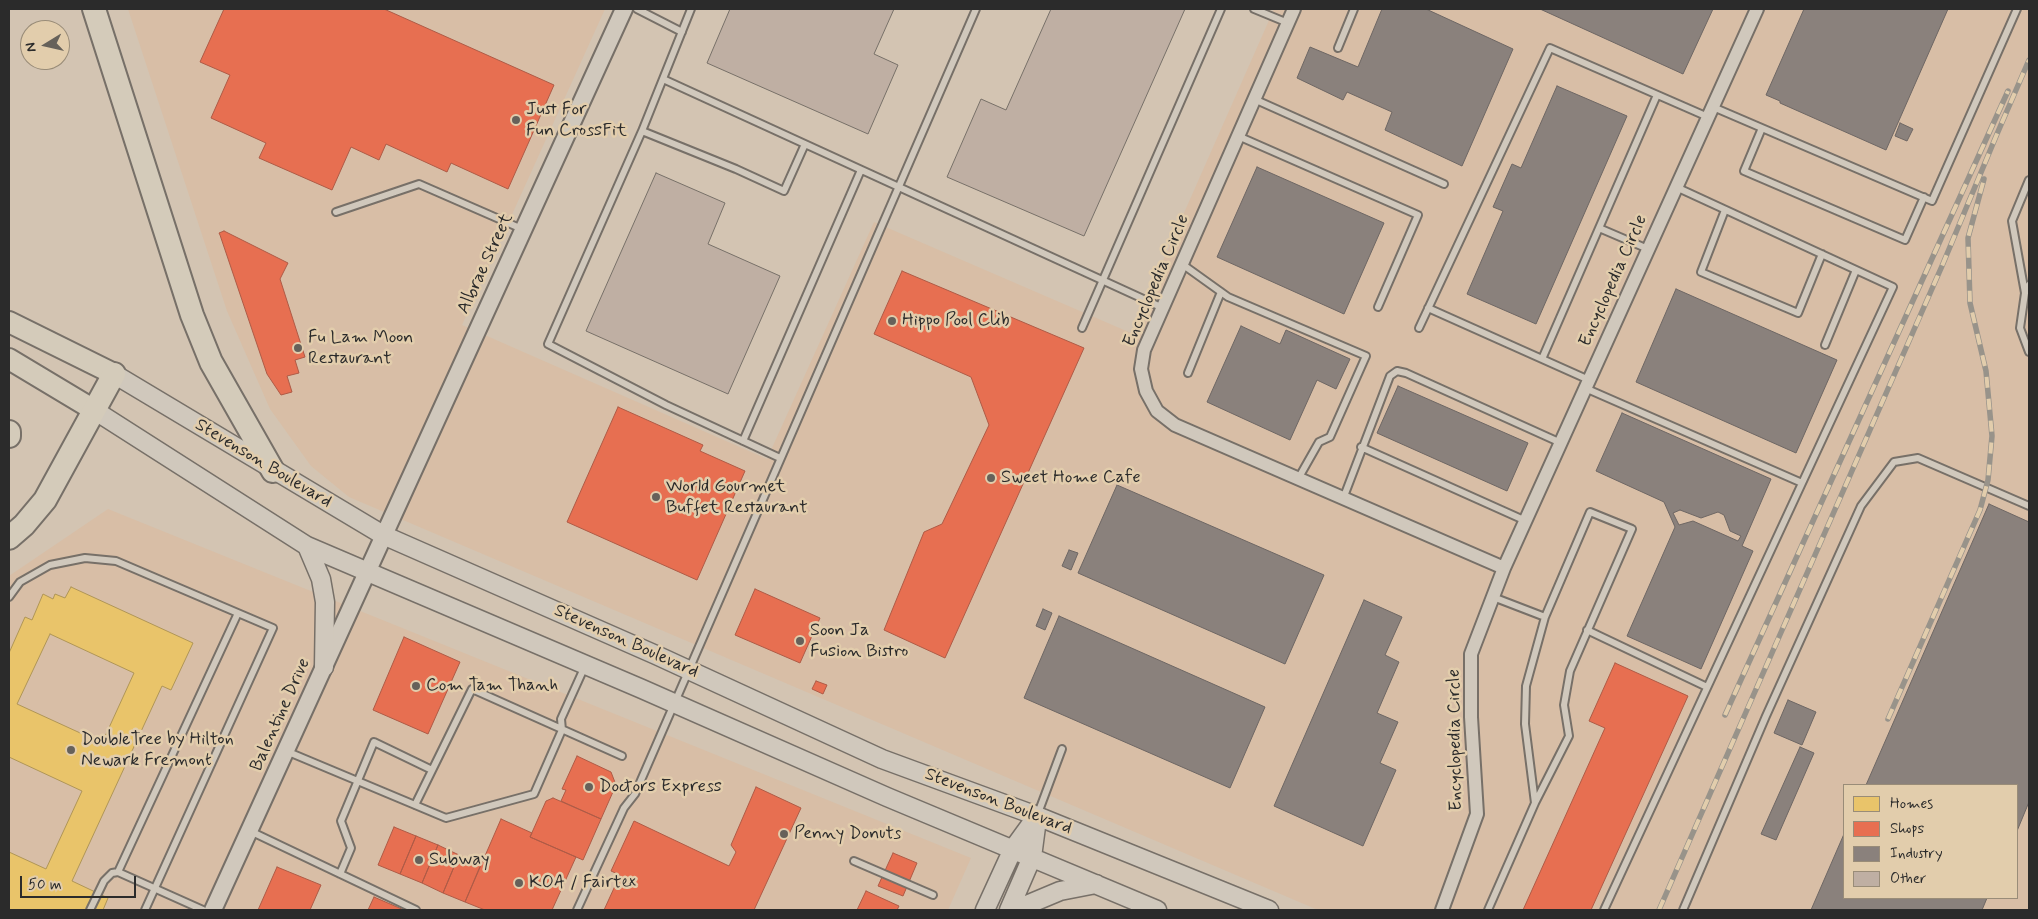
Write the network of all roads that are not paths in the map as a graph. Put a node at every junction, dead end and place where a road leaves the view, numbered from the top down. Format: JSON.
{"nodes":[{"id":1,"x":94,"y":9,"type":"edge"},
{"id":2,"x":624,"y":9,"type":"edge"},
{"id":3,"x":637,"y":9,"type":"edge"},
{"id":4,"x":691,"y":9,"type":"edge"},
{"id":5,"x":976,"y":9,"type":"edge"},
{"id":6,"x":1221,"y":9,"type":"edge"},
{"id":7,"x":1254,"y":9,"type":"edge"},
{"id":8,"x":1294,"y":9,"type":"edge"},
{"id":9,"x":1354,"y":9,"type":"edge"},
{"id":10,"x":1757,"y":9,"type":"edge"},
{"id":11,"x":2017,"y":9,"type":"edge"},
{"id":12,"x":1288,"y":24,"type":"junction"},
{"id":13,"x":682,"y":32,"type":"junction"},
{"id":14,"x":1338,"y":48,"type":"dead end"},
{"id":15,"x":663,"y":79,"type":"junction"},
{"id":16,"x":1657,"y":95,"type":"junction"},
{"id":17,"x":1254,"y":99,"type":"junction"},
{"id":18,"x":1710,"y":112,"type":"junction"},
{"id":19,"x":1762,"y":128,"type":"junction"},
{"id":20,"x":642,"y":131,"type":"junction"},
{"id":21,"x":1238,"y":136,"type":"junction"},
{"id":22,"x":805,"y":144,"type":"junction"},
{"id":23,"x":861,"y":170,"type":"junction"},
{"id":24,"x":2029,"y":180,"type":"edge"},
{"id":25,"x":1444,"y":184,"type":"dead end"},
{"id":26,"x":898,"y":187,"type":"junction"},
{"id":27,"x":1676,"y":187,"type":"junction"},
{"id":28,"x":1924,"y":198,"type":"junction"},
{"id":29,"x":1726,"y":210,"type":"junction"},
{"id":30,"x":336,"y":212,"type":"dead end"},
{"id":31,"x":1599,"y":228,"type":"junction"},
{"id":32,"x":524,"y":229,"type":"junction"},
{"id":33,"x":1648,"y":250,"type":"junction"},
{"id":34,"x":1822,"y":254,"type":"junction"},
{"id":35,"x":1182,"y":264,"type":"junction"},
{"id":36,"x":1856,"y":270,"type":"junction"},
{"id":37,"x":1102,"y":280,"type":"junction"},
{"id":38,"x":2029,"y":285,"type":"edge"},
{"id":39,"x":1221,"y":292,"type":"junction"},
{"id":40,"x":2026,"y":293,"type":"junction"},
{"id":41,"x":1378,"y":307,"type":"dead end"},
{"id":42,"x":1163,"y":308,"type":"junction"},
{"id":43,"x":1428,"y":308,"type":"junction"},
{"id":44,"x":9,"y":322,"type":"edge"},
{"id":45,"x":1082,"y":328,"type":"dead end"},
{"id":46,"x":1419,"y":328,"type":"dead end"},
{"id":47,"x":1825,"y":345,"type":"dead end"},
{"id":48,"x":2029,"y":352,"type":"edge"},
{"id":49,"x":9,"y":359,"type":"edge"},
{"id":50,"x":1542,"y":359,"type":"junction"},
{"id":51,"x":1188,"y":372,"type":"dead end"},
{"id":52,"x":114,"y":374,"type":"junction"},
{"id":53,"x":1587,"y":384,"type":"junction"},
{"id":54,"x":94,"y":410,"type":"junction"},
{"id":55,"x":743,"y":441,"type":"junction"},
{"id":56,"x":1561,"y":443,"type":"junction"},
{"id":57,"x":1362,"y":448,"type":"junction"},
{"id":58,"x":780,"y":458,"type":"junction"},
{"id":59,"x":273,"y":471,"type":"junction"},
{"id":60,"x":1298,"y":479,"type":"junction"},
{"id":61,"x":1802,"y":483,"type":"junction"},
{"id":62,"x":1343,"y":499,"type":"junction"},
{"id":63,"x":2029,"y":506,"type":"edge"},
{"id":64,"x":1526,"y":521,"type":"junction"},
{"id":65,"x":384,"y":535,"type":"junction"},
{"id":66,"x":9,"y":538,"type":"edge"},
{"id":67,"x":307,"y":546,"type":"junction"},
{"id":68,"x":1504,"y":568,"type":"junction"},
{"id":69,"x":367,"y":572,"type":"junction"},
{"id":70,"x":9,"y":596,"type":"edge"},
{"id":71,"x":1493,"y":597,"type":"junction"},
{"id":72,"x":238,"y":613,"type":"junction"},
{"id":73,"x":1545,"y":617,"type":"junction"},
{"id":74,"x":1587,"y":630,"type":"junction"},
{"id":75,"x":586,"y":665,"type":"junction"},
{"id":76,"x":324,"y":667,"type":"junction"},
{"id":77,"x":689,"y":670,"type":"junction"},
{"id":78,"x":1706,"y":687,"type":"junction"},
{"id":79,"x":674,"y":703,"type":"junction"},
{"id":80,"x":562,"y":730,"type":"junction"},
{"id":81,"x":1062,"y":749,"type":"dead end"},
{"id":82,"x":286,"y":751,"type":"junction"},
{"id":83,"x":622,"y":756,"type":"dead end"},
{"id":84,"x":432,"y":770,"type":"junction"},
{"id":85,"x":358,"y":781,"type":"junction"},
{"id":86,"x":1536,"y":803,"type":"junction"},
{"id":87,"x":415,"y":805,"type":"junction"},
{"id":88,"x":1037,"y":816,"type":"junction"},
{"id":89,"x":250,"y":831,"type":"junction"},
{"id":90,"x":1013,"y":849,"type":"junction"},
{"id":91,"x":1032,"y":857,"type":"junction"},
{"id":92,"x":854,"y":861,"type":"dead end"},
{"id":93,"x":118,"y":872,"type":"junction"},
{"id":94,"x":340,"y":874,"type":"junction"},
{"id":95,"x":1096,"y":884,"type":"junction"},
{"id":96,"x":155,"y":888,"type":"junction"},
{"id":97,"x":934,"y":895,"type":"dead end"},
{"id":98,"x":90,"y":910,"type":"edge"},
{"id":99,"x":145,"y":910,"type":"edge"},
{"id":100,"x":203,"y":910,"type":"edge"},
{"id":101,"x":214,"y":910,"type":"edge"},
{"id":102,"x":416,"y":910,"type":"edge"},
{"id":103,"x":577,"y":910,"type":"edge"},
{"id":104,"x":985,"y":910,"type":"edge"},
{"id":105,"x":1009,"y":910,"type":"edge"},
{"id":106,"x":1024,"y":910,"type":"edge"},
{"id":107,"x":1157,"y":910,"type":"edge"},
{"id":108,"x":1269,"y":910,"type":"edge"},
{"id":109,"x":1442,"y":910,"type":"edge"},
{"id":110,"x":1488,"y":910,"type":"edge"},
{"id":111,"x":1604,"y":910,"type":"edge"},
{"id":112,"x":1683,"y":910,"type":"edge"}],
"edges":[{"from":1,"to":59,"type":"highway"},
{"from":2,"to":32,"type":"street","name":"Albrae Street"},
{"from":3,"to":13,"type":"lane"},
{"from":4,"to":13,"type":"lane"},
{"from":5,"to":26,"type":"lane"},
{"from":6,"to":37,"type":"lane"},
{"from":7,"to":12,"type":"lane"},
{"from":8,"to":12,"type":"street","name":"Encyclopedia Circle"},
{"from":9,"to":14,"type":"lane"},
{"from":10,"to":18,"type":"street","name":"Encyclopedia Circle"},
{"from":11,"to":28,"type":"lane"},
{"from":12,"to":17,"type":"street","name":"Encyclopedia Circle"},
{"from":13,"to":15,"type":"lane"},
{"from":15,"to":20,"type":"lane"},
{"from":15,"to":22,"type":"lane"},
{"from":16,"to":18,"type":"lane"},
{"from":16,"to":31,"type":"lane"},
{"from":16,"to":43,"type":"lane"},
{"from":17,"to":21,"type":"street","name":"Encyclopedia Circle"},
{"from":17,"to":25,"type":"lane"},
{"from":18,"to":19,"type":"lane"},
{"from":18,"to":27,"type":"street","name":"Encyclopedia Circle"},
{"from":19,"to":28,"type":"lane"},
{"from":19,"to":28,"type":"lane"},
{"from":20,"to":22,"type":"lane"},
{"from":20,"to":55,"type":"lane"},
{"from":21,"to":35,"type":"street","name":"Encyclopedia Circle"},
{"from":21,"to":41,"type":"lane"},
{"from":22,"to":23,"type":"lane"},
{"from":23,"to":26,"type":"lane"},
{"from":23,"to":55,"type":"lane"},
{"from":24,"to":40,"type":"lane"},
{"from":26,"to":37,"type":"lane"},
{"from":26,"to":58,"type":"lane"},
{"from":27,"to":29,"type":"lane"},
{"from":27,"to":33,"type":"street","name":"Encyclopedia Circle"},
{"from":29,"to":34,"type":"lane"},
{"from":29,"to":34,"type":"lane"},
{"from":30,"to":32,"type":"lane"},
{"from":31,"to":33,"type":"lane"},
{"from":31,"to":50,"type":"lane"},
{"from":32,"to":65,"type":"street","name":"Albrae Street"},
{"from":33,"to":53,"type":"street","name":"Encyclopedia Circle"},
{"from":34,"to":36,"type":"lane"},
{"from":35,"to":39,"type":"lane"},
{"from":35,"to":42,"type":"street","name":"Encyclopedia Circle"},
{"from":36,"to":47,"type":"lane"},
{"from":36,"to":61,"type":"lane"},
{"from":37,"to":42,"type":"lane"},
{"from":37,"to":45,"type":"lane"},
{"from":38,"to":40,"type":"lane"},
{"from":39,"to":51,"type":"lane"},
{"from":39,"to":60,"type":"lane"},
{"from":40,"to":48,"type":"lane"},
{"from":42,"to":60,"type":"street","name":"Encyclopedia Circle"},
{"from":43,"to":46,"type":"lane"},
{"from":43,"to":50,"type":"lane"},
{"from":44,"to":52,"type":"main road","name":"Stevenson Boulevard"},
{"from":49,"to":54,"type":"main road","name":"Stevenson Boulevard"},
{"from":50,"to":53,"type":"lane"},
{"from":52,"to":54,"type":"highway"},
{"from":52,"to":59,"type":"main road","name":"Stevenson Boulevard"},
{"from":53,"to":56,"type":"street","name":"Encyclopedia Circle"},
{"from":53,"to":61,"type":"lane"},
{"from":54,"to":66,"type":"highway"},
{"from":54,"to":67,"type":"main road","name":"Stevenson Boulevard"},
{"from":55,"to":58,"type":"lane"},
{"from":56,"to":57,"type":"lane"},
{"from":56,"to":64,"type":"street","name":"Encyclopedia Circle"},
{"from":57,"to":62,"type":"lane"},
{"from":57,"to":64,"type":"lane"},
{"from":58,"to":77,"type":"lane"},
{"from":59,"to":65,"type":"main road","name":"Stevenson Boulevard"},
{"from":60,"to":62,"type":"street","name":"Encyclopedia Circle"},
{"from":61,"to":78,"type":"lane"},
{"from":62,"to":68,"type":"street","name":"Encyclopedia Circle"},
{"from":63,"to":112,"type":"lane"},
{"from":64,"to":68,"type":"street","name":"Encyclopedia Circle"},
{"from":65,"to":69,"type":"street","name":"Balentine Drive"},
{"from":65,"to":77,"type":"main road","name":"Stevenson Boulevard"},
{"from":67,"to":69,"type":"main road","name":"Stevenson Boulevard"},
{"from":67,"to":76,"type":"main road"},
{"from":68,"to":71,"type":"street","name":"Encyclopedia Circle"},
{"from":69,"to":75,"type":"main road","name":"Stevenson Boulevard"},
{"from":69,"to":76,"type":"street","name":"Balentine Drive"},
{"from":70,"to":72,"type":"lane"},
{"from":71,"to":73,"type":"lane"},
{"from":71,"to":109,"type":"street","name":"Encyclopedia Circle"},
{"from":72,"to":93,"type":"lane"},
{"from":72,"to":96,"type":"lane"},
{"from":73,"to":74,"type":"lane"},
{"from":73,"to":86,"type":"lane"},
{"from":74,"to":78,"type":"lane"},
{"from":74,"to":86,"type":"lane"},
{"from":75,"to":79,"type":"main road","name":"Stevenson Boulevard"},
{"from":75,"to":80,"type":"lane"},
{"from":76,"to":82,"type":"street","name":"Balentine Drive"},
{"from":77,"to":79,"type":"lane"},
{"from":77,"to":88,"type":"main road","name":"Stevenson Boulevard"},
{"from":78,"to":111,"type":"lane"},
{"from":79,"to":90,"type":"main road","name":"Stevenson Boulevard"},
{"from":79,"to":103,"type":"lane"},
{"from":80,"to":83,"type":"lane"},
{"from":80,"to":84,"type":"lane"},
{"from":80,"to":87,"type":"lane"},
{"from":81,"to":88,"type":"lane"},
{"from":82,"to":85,"type":"lane"},
{"from":82,"to":89,"type":"street","name":"Balentine Drive"},
{"from":84,"to":85,"type":"lane"},
{"from":84,"to":87,"type":"lane"},
{"from":85,"to":87,"type":"lane"},
{"from":85,"to":94,"type":"lane"},
{"from":86,"to":110,"type":"lane"},
{"from":88,"to":90,"type":"main road"},
{"from":88,"to":91,"type":"main road"},
{"from":88,"to":108,"type":"main road","name":"Stevenson Boulevard"},
{"from":89,"to":94,"type":"lane"},
{"from":89,"to":101,"type":"street","name":"Balentine Drive"},
{"from":90,"to":91,"type":"main road","name":"Stevenson Boulevard"},
{"from":90,"to":104,"type":"main road"},
{"from":91,"to":95,"type":"main road","name":"Stevenson Boulevard"},
{"from":91,"to":105,"type":"main road"},
{"from":92,"to":97,"type":"lane"},
{"from":93,"to":96,"type":"lane"},
{"from":93,"to":98,"type":"lane"},
{"from":94,"to":102,"type":"lane"},
{"from":95,"to":106,"type":"main road"},
{"from":95,"to":107,"type":"main road","name":"Stevenson Boulevard"},
{"from":96,"to":99,"type":"lane"},
{"from":96,"to":100,"type":"lane"}]}
